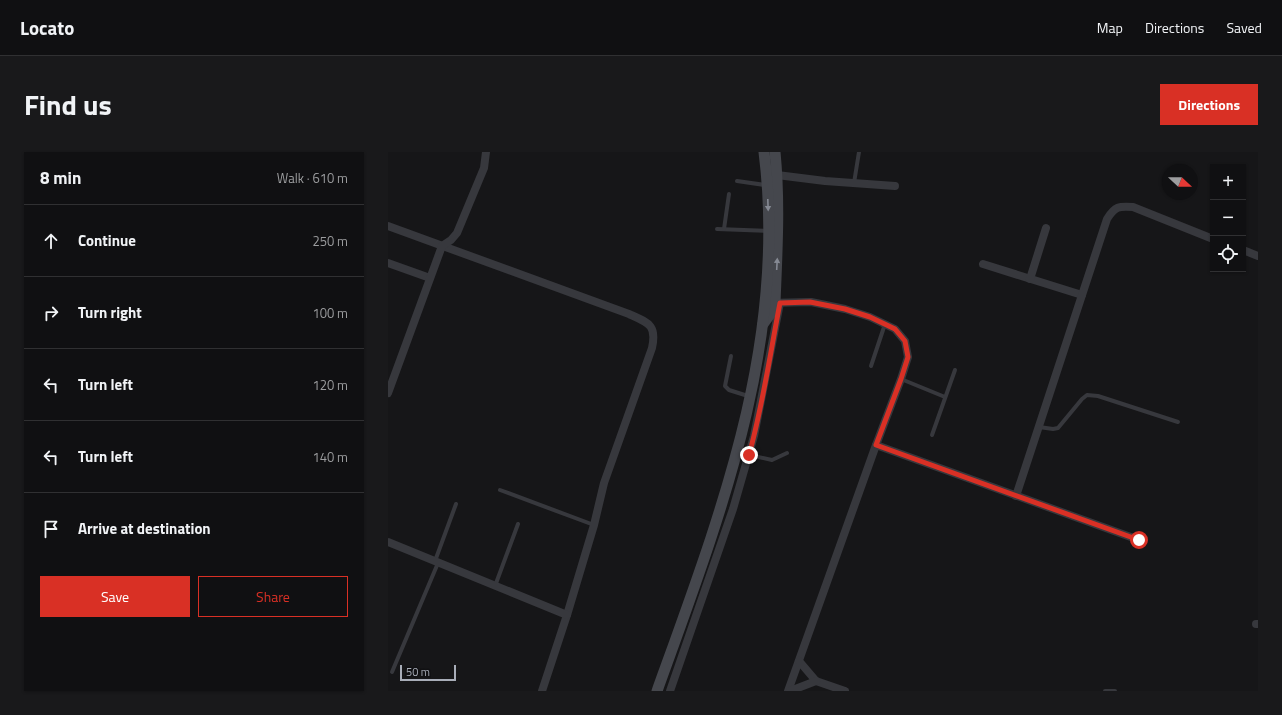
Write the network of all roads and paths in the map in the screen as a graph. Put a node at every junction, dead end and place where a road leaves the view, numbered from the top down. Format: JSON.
{"nodes":[{"id":1,"x":486,"y":152,"type":"edge"},
{"id":2,"x":766,"y":152,"type":"edge"},
{"id":3,"x":859,"y":152,"type":"edge"},
{"id":4,"x":777,"y":175,"type":"junction"},
{"id":5,"x":737,"y":181,"type":"dead end"},
{"id":6,"x":854,"y":183,"type":"junction"},
{"id":7,"x":767,"y":186,"type":"junction"},
{"id":8,"x":895,"y":186,"type":"dead end"},
{"id":9,"x":729,"y":194,"type":"dead end"},
{"id":10,"x":388,"y":226,"type":"edge"},
{"id":11,"x":1046,"y":228,"type":"dead end"},
{"id":12,"x":717,"y":229,"type":"dead end"},
{"id":13,"x":724,"y":229,"type":"junction"},
{"id":14,"x":769,"y":231,"type":"junction"},
{"id":15,"x":1210,"y":237,"type":"edge"},
{"id":16,"x":442,"y":246,"type":"junction"},
{"id":17,"x":1246,"y":251,"type":"edge"},
{"id":18,"x":1258,"y":256,"type":"edge"},
{"id":19,"x":388,"y":263,"type":"edge"},
{"id":20,"x":984,"y":264,"type":"dead end"},
{"id":21,"x":430,"y":278,"type":"junction"},
{"id":22,"x":1030,"y":278,"type":"junction"},
{"id":23,"x":1082,"y":295,"type":"junction"},
{"id":24,"x":773,"y":303,"type":"junction"},
{"id":25,"x":885,"y":324,"type":"junction"},
{"id":26,"x":731,"y":356,"type":"dead end"},
{"id":27,"x":871,"y":366,"type":"dead end"},
{"id":28,"x":955,"y":370,"type":"dead end"},
{"id":29,"x":901,"y":379,"type":"junction"},
{"id":30,"x":389,"y":389,"type":"edge"},
{"id":31,"x":751,"y":397,"type":"junction"},
{"id":32,"x":945,"y":397,"type":"junction"},
{"id":33,"x":1178,"y":422,"type":"dead end"},
{"id":34,"x":1039,"y":427,"type":"junction"},
{"id":35,"x":932,"y":435,"type":"dead end"},
{"id":36,"x":876,"y":445,"type":"junction"},
{"id":37,"x":787,"y":453,"type":"dead end"},
{"id":38,"x":749,"y":455,"type":"junction"},
{"id":39,"x":500,"y":490,"type":"dead end"},
{"id":40,"x":1016,"y":496,"type":"junction"},
{"id":41,"x":456,"y":504,"type":"dead end"},
{"id":42,"x":518,"y":524,"type":"dead end"},
{"id":43,"x":594,"y":525,"type":"junction"},
{"id":44,"x":1139,"y":540,"type":"dead end"},
{"id":45,"x":388,"y":542,"type":"edge"},
{"id":46,"x":437,"y":562,"type":"junction"},
{"id":47,"x":495,"y":586,"type":"junction"},
{"id":48,"x":567,"y":616,"type":"junction"},
{"id":49,"x":799,"y":661,"type":"junction"},
{"id":50,"x":392,"y":672,"type":"dead end"},
{"id":51,"x":816,"y":682,"type":"junction"},
{"id":52,"x":658,"y":688,"type":"edge"},
{"id":53,"x":670,"y":690,"type":"edge"},
{"id":54,"x":542,"y":691,"type":"edge"},
{"id":55,"x":789,"y":691,"type":"edge"},
{"id":56,"x":844,"y":691,"type":"edge"},
{"id":57,"x":1106,"y":691,"type":"edge"},
{"id":58,"x":1115,"y":691,"type":"edge"}],
"edges":[{"from":1,"to":16,"type":"street"},
{"from":2,"to":4,"type":"main road"},
{"from":2,"to":7,"type":"main road"},
{"from":3,"to":6,"type":"lane"},
{"from":4,"to":6,"type":"street"},
{"from":24,"to":4,"type":"main road","one_way":true},
{"from":5,"to":7,"type":"lane"},
{"from":6,"to":8,"type":"street"},
{"from":7,"to":14,"type":"main road","one_way":true},
{"from":9,"to":13,"type":"lane"},
{"from":10,"to":16,"type":"street"},
{"from":11,"to":22,"type":"street"},
{"from":12,"to":13,"type":"lane"},
{"from":13,"to":14,"type":"lane"},
{"from":14,"to":24,"type":"main road"},
{"from":15,"to":23,"type":"street"},
{"from":16,"to":21,"type":"street"},
{"from":16,"to":43,"type":"street"},
{"from":17,"to":18,"type":"street"},
{"from":19,"to":21,"type":"street"},
{"from":20,"to":22,"type":"street"},
{"from":21,"to":30,"type":"street"},
{"from":22,"to":23,"type":"street"},
{"from":23,"to":34,"type":"street"},
{"from":24,"to":25,"type":"street"},
{"from":24,"to":31,"type":"main road"},
{"from":24,"to":38,"type":"street"},
{"from":25,"to":27,"type":"lane"},
{"from":25,"to":29,"type":"street"},
{"from":26,"to":31,"type":"lane"},
{"from":28,"to":32,"type":"lane"},
{"from":29,"to":32,"type":"lane"},
{"from":29,"to":36,"type":"street"},
{"from":31,"to":52,"type":"main road"},
{"from":32,"to":35,"type":"lane"},
{"from":33,"to":34,"type":"lane"},
{"from":34,"to":40,"type":"street"},
{"from":36,"to":40,"type":"street"},
{"from":36,"to":49,"type":"street"},
{"from":37,"to":38,"type":"lane"},
{"from":38,"to":53,"type":"street"},
{"from":39,"to":43,"type":"lane"},
{"from":40,"to":44,"type":"street"},
{"from":41,"to":46,"type":"lane"},
{"from":42,"to":47,"type":"lane"},
{"from":43,"to":48,"type":"street"},
{"from":45,"to":46,"type":"street"},
{"from":46,"to":47,"type":"street"},
{"from":46,"to":50,"type":"lane"},
{"from":47,"to":48,"type":"street"},
{"from":48,"to":54,"type":"street"},
{"from":49,"to":51,"type":"street"},
{"from":49,"to":55,"type":"street"},
{"from":51,"to":55,"type":"street"},
{"from":51,"to":56,"type":"street"},
{"from":52,"to":53,"type":"street"},
{"from":57,"to":58,"type":"lane"}]}
